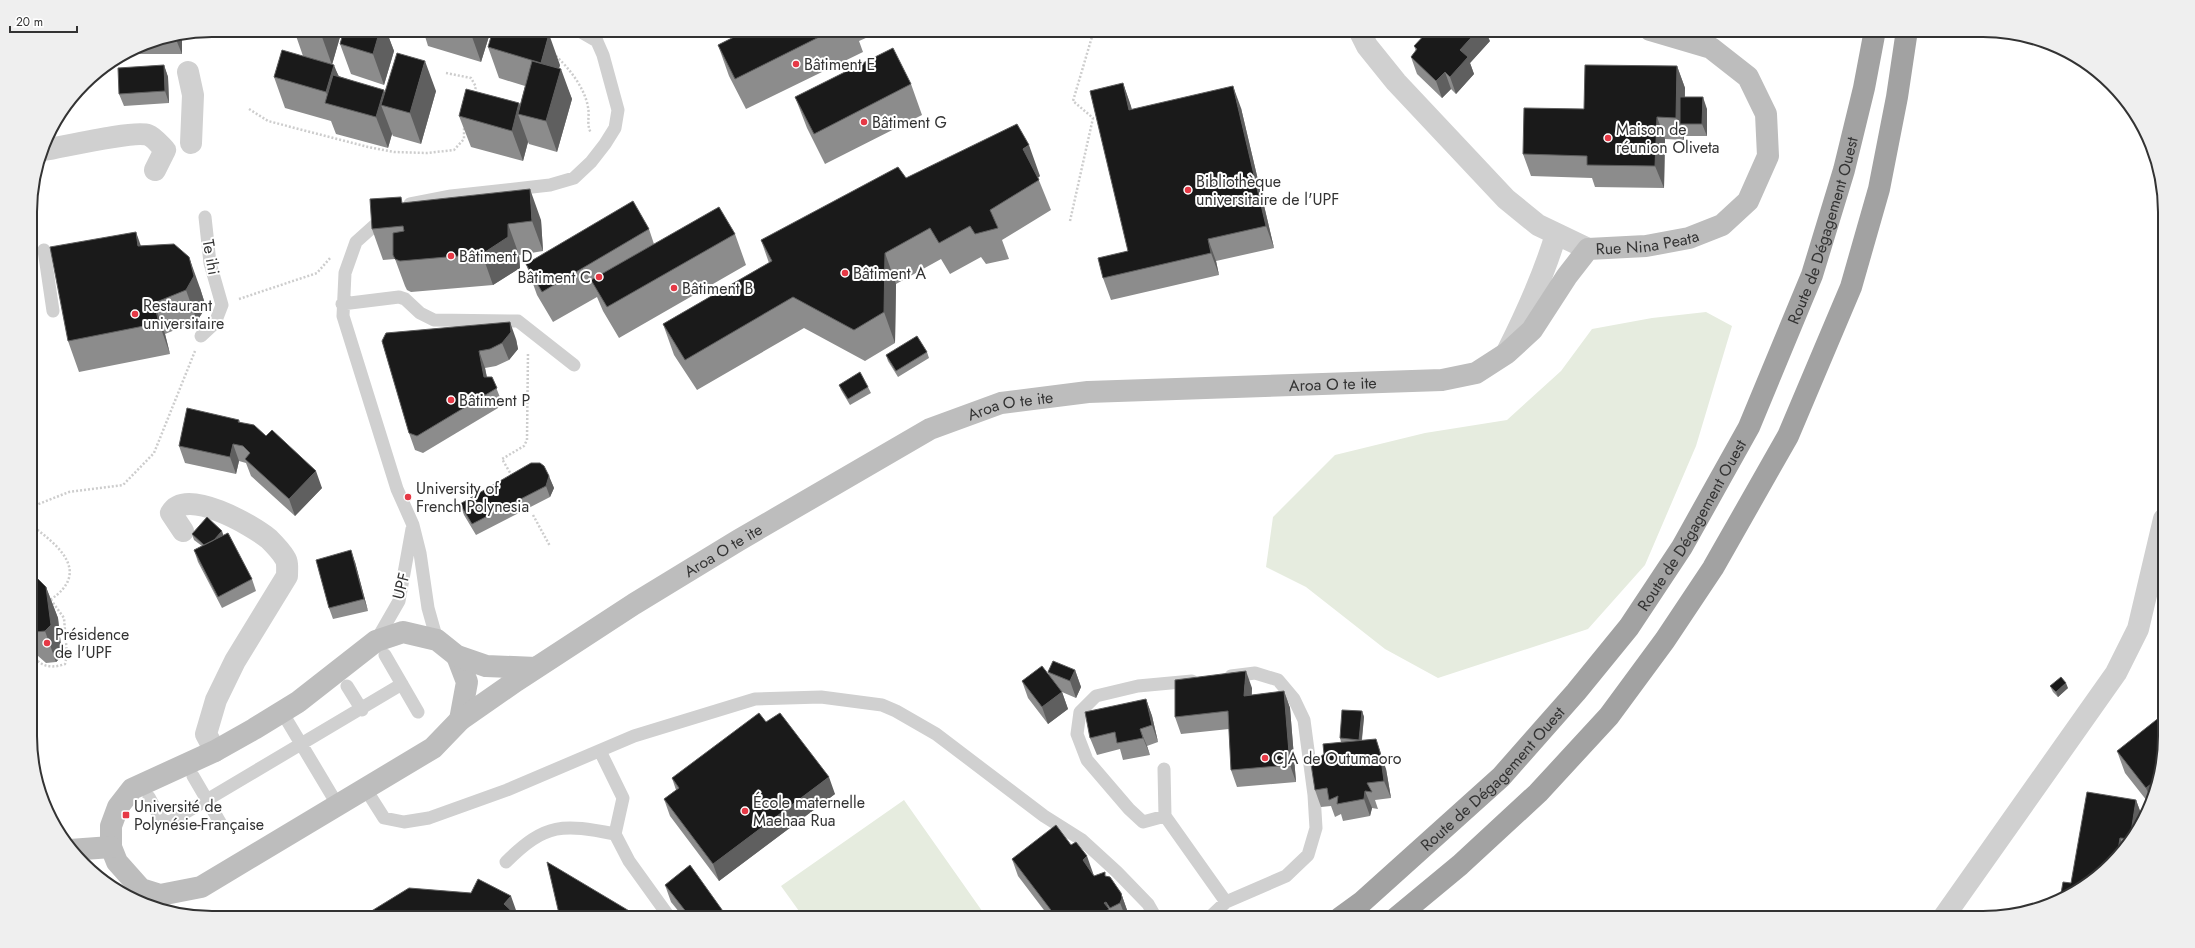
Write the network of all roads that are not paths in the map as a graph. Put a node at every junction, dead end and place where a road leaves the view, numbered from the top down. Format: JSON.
{"nodes":[{"id":1,"x":595,"y":37,"type":"edge"},
{"id":2,"x":1362,"y":37,"type":"edge"},
{"id":3,"x":1674,"y":37,"type":"edge"},
{"id":4,"x":1866,"y":37,"type":"edge"},
{"id":5,"x":1874,"y":37,"type":"edge"},
{"id":6,"x":1906,"y":37,"type":"edge"},
{"id":7,"x":188,"y":72,"type":"dead end"},
{"id":8,"x":1864,"y":88,"type":"junction"},
{"id":9,"x":191,"y":143,"type":"dead end"},
{"id":10,"x":48,"y":149,"type":"edge"},
{"id":11,"x":155,"y":170,"type":"dead end"},
{"id":12,"x":205,"y":217,"type":"dead end"},
{"id":13,"x":1556,"y":234,"type":"junction"},
{"id":14,"x":1588,"y":249,"type":"junction"},
{"id":15,"x":44,"y":250,"type":"dead end"},
{"id":16,"x":342,"y":304,"type":"junction"},
{"id":17,"x":53,"y":311,"type":"dead end"},
{"id":18,"x":202,"y":336,"type":"road end"},
{"id":19,"x":1507,"y":353,"type":"junction"},
{"id":20,"x":574,"y":365,"type":"dead end"},
{"id":21,"x":413,"y":525,"type":"junction"},
{"id":22,"x":183,"y":531,"type":"dead end"},
{"id":23,"x":2158,"y":544,"type":"edge"},
{"id":24,"x":437,"y":640,"type":"junction"},
{"id":25,"x":380,"y":648,"type":"junction"},
{"id":26,"x":457,"y":656,"type":"junction"},
{"id":27,"x":536,"y":668,"type":"junction"},
{"id":28,"x":1221,"y":678,"type":"edge"},
{"id":29,"x":1207,"y":679,"type":"edge"},
{"id":30,"x":402,"y":684,"type":"junction"},
{"id":31,"x":347,"y":686,"type":"dead end"},
{"id":32,"x":362,"y":710,"type":"junction"},
{"id":33,"x":282,"y":712,"type":"junction"},
{"id":34,"x":418,"y":712,"type":"dead end"},
{"id":35,"x":460,"y":720,"type":"junction"},
{"id":36,"x":301,"y":745,"type":"junction"},
{"id":37,"x":215,"y":751,"type":"junction"},
{"id":38,"x":600,"y":751,"type":"junction"},
{"id":39,"x":1164,"y":769,"type":"dead end"},
{"id":40,"x":193,"y":776,"type":"dead end"},
{"id":41,"x":365,"y":788,"type":"junction"},
{"id":42,"x":149,"y":798,"type":"dead end"},
{"id":43,"x":207,"y":800,"type":"junction"},
{"id":44,"x":337,"y":804,"type":"junction"},
{"id":45,"x":1165,"y":816,"type":"junction"},
{"id":46,"x":221,"y":824,"type":"dead end"},
{"id":47,"x":615,"y":834,"type":"junction"},
{"id":48,"x":111,"y":846,"type":"junction"},
{"id":49,"x":78,"y":849,"type":"edge"},
{"id":50,"x":506,"y":862,"type":"dead end"},
{"id":51,"x":1226,"y":902,"type":"junction"},
{"id":52,"x":665,"y":911,"type":"edge"},
{"id":53,"x":1152,"y":911,"type":"edge"},
{"id":54,"x":1216,"y":911,"type":"edge"},
{"id":55,"x":1350,"y":911,"type":"edge"},
{"id":56,"x":1404,"y":911,"type":"edge"},
{"id":57,"x":1948,"y":911,"type":"edge"}],
"edges":[{"from":1,"to":16,"type":"lane"},
{"from":2,"to":13,"type":"street","name":"Rue Nina Peata"},
{"from":3,"to":14,"type":"main road","name":"Rue Nina Peata"},
{"from":4,"to":8,"type":"highway"},
{"from":5,"to":8,"type":"highway","name":"Route de Dégagement Ouest"},
{"from":6,"to":56,"type":"highway"},
{"from":7,"to":9,"type":"street"},
{"from":8,"to":55,"type":"highway","name":"Route de Dégagement Ouest"},
{"from":10,"to":11,"type":"street"},
{"from":12,"to":18,"type":"lane","name":"Te ihi"},
{"from":13,"to":14,"type":"street","name":"Rue Nina Peata"},
{"from":13,"to":19,"type":"street"},
{"from":14,"to":19,"type":"main road","name":"Aroa O te ite"},
{"from":15,"to":17,"type":"lane"},
{"from":16,"to":20,"type":"lane"},
{"from":16,"to":21,"type":"lane"},
{"from":19,"to":27,"type":"main road","name":"Aroa O te ite"},
{"from":21,"to":24,"type":"lane"},
{"from":21,"to":25,"type":"lane","name":"UPF"},
{"from":22,"to":37,"type":"street"},
{"from":23,"to":57,"type":"street"},
{"from":24,"to":25,"type":"main road"},
{"from":24,"to":26,"type":"main road"},
{"from":25,"to":30,"type":"lane"},
{"from":25,"to":33,"type":"main road"},
{"from":26,"to":27,"type":"main road"},
{"from":26,"to":35,"type":"main road"},
{"from":27,"to":35,"type":"main road","name":"Aroa O te ite"},
{"from":28,"to":51,"type":"lane"},
{"from":29,"to":45,"type":"lane"},
{"from":30,"to":32,"type":"lane"},
{"from":30,"to":34,"type":"lane"},
{"from":31,"to":32,"type":"lane"},
{"from":32,"to":36,"type":"lane"},
{"from":33,"to":36,"type":"lane"},
{"from":33,"to":37,"type":"main road"},
{"from":35,"to":41,"type":"main road","name":"Aroa O te ite"},
{"from":36,"to":43,"type":"lane"},
{"from":36,"to":44,"type":"lane"},
{"from":37,"to":48,"type":"main road"},
{"from":38,"to":41,"type":"lane"},
{"from":38,"to":47,"type":"lane"},
{"from":38,"to":53,"type":"lane"},
{"from":39,"to":45,"type":"lane"},
{"from":40,"to":43,"type":"lane"},
{"from":41,"to":44,"type":"main road","name":"Aroa O te ite"},
{"from":42,"to":43,"type":"lane"},
{"from":43,"to":46,"type":"lane"},
{"from":44,"to":48,"type":"main road","name":"Aroa O te ite"},
{"from":45,"to":51,"type":"lane"},
{"from":47,"to":50,"type":"lane"},
{"from":47,"to":52,"type":"lane"},
{"from":48,"to":49,"type":"main road"},
{"from":51,"to":54,"type":"lane"}]}
